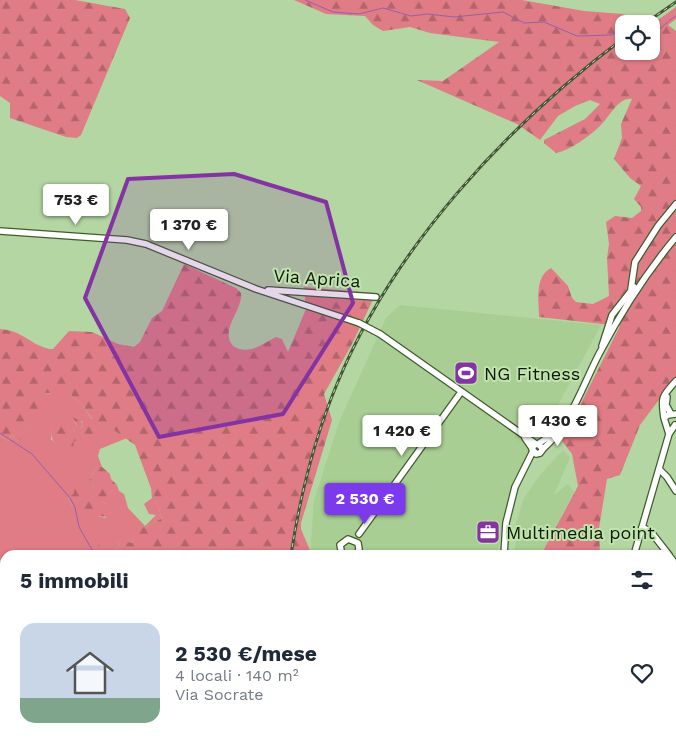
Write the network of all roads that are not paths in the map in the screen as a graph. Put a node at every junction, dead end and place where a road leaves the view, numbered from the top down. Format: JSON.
{"nodes":[{"id":1,"x":676,"y":204,"type":"edge"},
{"id":2,"x":0,"y":231,"type":"edge"},
{"id":3,"x":676,"y":237,"type":"edge"},
{"id":4,"x":642,"y":279,"type":"junction"},
{"id":5,"x":256,"y":289,"type":"junction"},
{"id":6,"x":631,"y":289,"type":"junction"},
{"id":7,"x":376,"y":297,"type":"dead end"},
{"id":8,"x":614,"y":310,"type":"junction"},
{"id":9,"x":621,"y":316,"type":"junction"},
{"id":10,"x":610,"y":319,"type":"junction"},
{"id":11,"x":617,"y":322,"type":"junction"},
{"id":12,"x":600,"y":354,"type":"junction"},
{"id":13,"x":676,"y":381,"type":"edge"},
{"id":14,"x":670,"y":390,"type":"junction"},
{"id":15,"x":462,"y":392,"type":"junction"},
{"id":16,"x":674,"y":415,"type":"edge"},
{"id":17,"x":664,"y":418,"type":"junction"},
{"id":18,"x":675,"y":424,"type":"edge"},
{"id":19,"x":667,"y":426,"type":"junction"},
{"id":20,"x":670,"y":434,"type":"junction"},
{"id":21,"x":537,"y":448,"type":"junction"},
{"id":22,"x":659,"y":469,"type":"junction"},
{"id":23,"x":676,"y":490,"type":"edge"},
{"id":24,"x":642,"y":527,"type":"junction"},
{"id":25,"x":359,"y":534,"type":"junction"},
{"id":26,"x":351,"y":539,"type":"junction"},
{"id":27,"x":358,"y":543,"type":"junction"},
{"id":28,"x":341,"y":550,"type":"edge"},
{"id":29,"x":360,"y":550,"type":"edge"},
{"id":30,"x":504,"y":550,"type":"edge"},
{"id":31,"x":635,"y":550,"type":"edge"},
{"id":32,"x":665,"y":550,"type":"edge"}],
"edges":[{"from":1,"to":6,"type":"street"},
{"from":2,"to":5,"type":"street"},
{"from":3,"to":4,"type":"street"},
{"from":4,"to":6,"type":"street"},
{"from":4,"to":9,"type":"street"},
{"from":5,"to":7,"type":"street","name":"Via Aprica"},
{"from":5,"to":15,"type":"street","bridge":true},
{"from":6,"to":8,"type":"street"},
{"from":8,"to":9,"type":"street"},
{"from":8,"to":10,"type":"street"},
{"from":9,"to":11,"type":"street"},
{"from":10,"to":11,"type":"street"},
{"from":10,"to":12,"type":"street"},
{"from":11,"to":12,"type":"street"},
{"from":12,"to":21,"type":"street"},
{"from":13,"to":14,"type":"street"},
{"from":14,"to":16,"type":"street"},
{"from":14,"to":17,"type":"street"},
{"from":15,"to":21,"type":"street"},
{"from":15,"to":25,"type":"street"},
{"from":16,"to":17,"type":"street"},
{"from":17,"to":19,"type":"street"},
{"from":18,"to":19,"type":"street"},
{"from":18,"to":20,"type":"street"},
{"from":19,"to":20,"type":"street"},
{"from":20,"to":22,"type":"street"},
{"from":21,"to":30,"type":"street"},
{"from":22,"to":23,"type":"street"},
{"from":22,"to":24,"type":"street"},
{"from":24,"to":31,"type":"street"},
{"from":24,"to":32,"type":"street"},
{"from":25,"to":26,"type":"street"},
{"from":25,"to":27,"type":"street"},
{"from":26,"to":27,"type":"street"},
{"from":26,"to":28,"type":"street"},
{"from":27,"to":29,"type":"street"}]}
